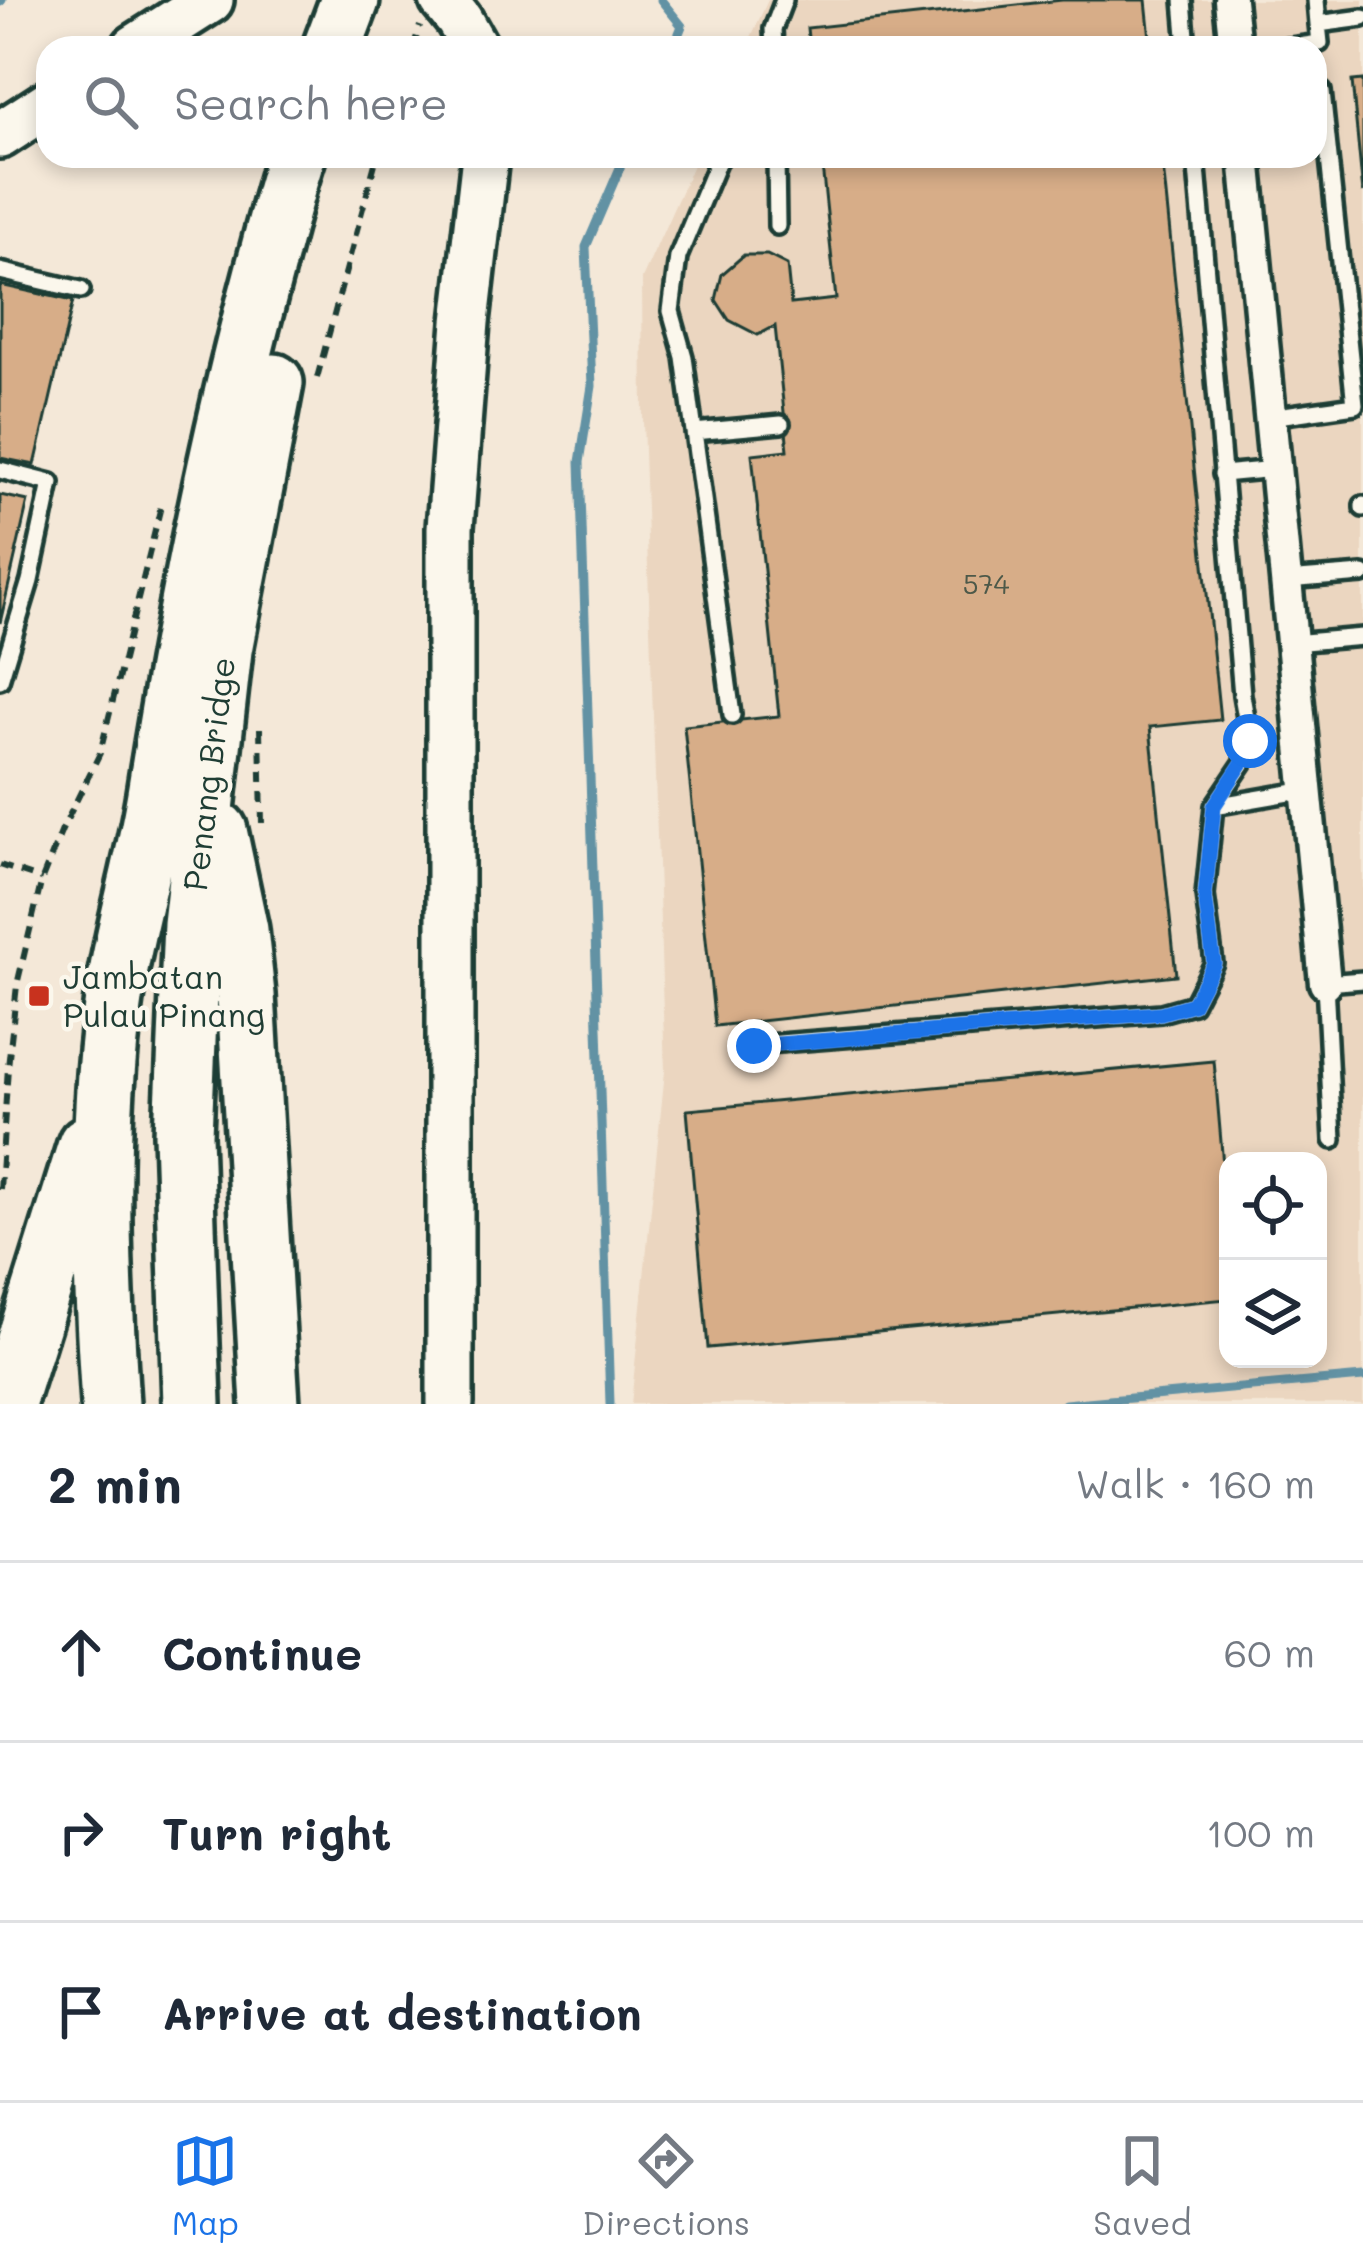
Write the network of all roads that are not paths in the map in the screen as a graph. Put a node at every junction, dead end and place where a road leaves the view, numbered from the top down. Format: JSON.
{"nodes":[{"id":1,"x":210,"y":0,"type":"edge"},
{"id":2,"x":350,"y":0,"type":"edge"},
{"id":3,"x":390,"y":0,"type":"edge"},
{"id":4,"x":442,"y":0,"type":"edge"},
{"id":5,"x":784,"y":0,"type":"edge"},
{"id":6,"x":1184,"y":0,"type":"edge"},
{"id":7,"x":1230,"y":0,"type":"edge"},
{"id":8,"x":1316,"y":0,"type":"edge"},
{"id":9,"x":1363,"y":18,"type":"edge"},
{"id":10,"x":1318,"y":24,"type":"junction"},
{"id":11,"x":154,"y":36,"type":"edge"},
{"id":12,"x":336,"y":36,"type":"edge"},
{"id":13,"x":377,"y":36,"type":"edge"},
{"id":14,"x":469,"y":36,"type":"edge"},
{"id":15,"x":772,"y":36,"type":"edge"},
{"id":16,"x":1186,"y":36,"type":"edge"},
{"id":17,"x":1234,"y":36,"type":"edge"},
{"id":18,"x":1319,"y":36,"type":"edge"},
{"id":19,"x":36,"y":112,"type":"edge"},
{"id":20,"x":0,"y":135,"type":"edge"},
{"id":21,"x":1327,"y":139,"type":"edge"},
{"id":22,"x":295,"y":168,"type":"edge"},
{"id":23,"x":334,"y":168,"type":"edge"},
{"id":24,"x":484,"y":168,"type":"edge"},
{"id":25,"x":715,"y":168,"type":"edge"},
{"id":26,"x":776,"y":168,"type":"edge"},
{"id":27,"x":1197,"y":168,"type":"edge"},
{"id":28,"x":1246,"y":168,"type":"edge"},
{"id":29,"x":777,"y":226,"type":"dead end"},
{"id":30,"x":0,"y":271,"type":"edge"},
{"id":31,"x":81,"y":290,"type":"dead end"},
{"id":32,"x":275,"y":381,"type":"junction"},
{"id":33,"x":1270,"y":417,"type":"junction"},
{"id":34,"x":781,"y":424,"type":"dead end"},
{"id":35,"x":694,"y":432,"type":"junction"},
{"id":36,"x":1276,"y":469,"type":"junction"},
{"id":37,"x":0,"y":470,"type":"edge"},
{"id":38,"x":1222,"y":474,"type":"junction"},
{"id":39,"x":1363,"y":574,"type":"edge"},
{"id":40,"x":1286,"y":580,"type":"junction"},
{"id":41,"x":1363,"y":637,"type":"edge"},
{"id":42,"x":1292,"y":644,"type":"junction"},
{"id":43,"x":0,"y":680,"type":"edge"},
{"id":44,"x":732,"y":715,"type":"dead end"},
{"id":45,"x":209,"y":779,"type":"junction"},
{"id":46,"x":1306,"y":790,"type":"junction"},
{"id":47,"x":1214,"y":806,"type":"junction"},
{"id":48,"x":1363,"y":980,"type":"edge"},
{"id":49,"x":1325,"y":983,"type":"junction"},
{"id":50,"x":754,"y":1046,"type":"dead end"},
{"id":51,"x":106,"y":1084,"type":"junction"},
{"id":52,"x":1333,"y":1140,"type":"dead end"},
{"id":53,"x":102,"y":1184,"type":"junction"},
{"id":54,"x":6,"y":1404,"type":"edge"},
{"id":55,"x":30,"y":1404,"type":"edge"},
{"id":56,"x":110,"y":1404,"type":"edge"},
{"id":57,"x":192,"y":1404,"type":"edge"},
{"id":58,"x":270,"y":1404,"type":"edge"},
{"id":59,"x":450,"y":1404,"type":"edge"}],
"edges":[{"from":1,"to":11,"type":"street"},
{"from":2,"to":12,"type":"highway"},
{"from":3,"to":13,"type":"highway"},
{"from":4,"to":14,"type":"street"},
{"from":5,"to":15,"type":"lane"},
{"from":6,"to":16,"type":"lane"},
{"from":7,"to":17,"type":"street"},
{"from":8,"to":10,"type":"lane"},
{"from":9,"to":10,"type":"lane"},
{"from":10,"to":18,"type":"lane"},
{"from":19,"to":20,"type":"street"},
{"from":21,"to":33,"type":"lane"},
{"from":22,"to":32,"type":"highway","name":"Penang Bridge"},
{"from":23,"to":32,"type":"highway","name":"Penang Bridge"},
{"from":24,"to":59,"type":"street"},
{"from":25,"to":35,"type":"lane"},
{"from":26,"to":29,"type":"lane"},
{"from":27,"to":38,"type":"lane"},
{"from":28,"to":33,"type":"street"},
{"from":30,"to":31,"type":"lane"},
{"from":32,"to":45,"type":"highway","name":"Penang Bridge"},
{"from":32,"to":51,"type":"highway","name":"Penang Bridge"},
{"from":33,"to":36,"type":"street"},
{"from":34,"to":35,"type":"lane"},
{"from":35,"to":44,"type":"lane"},
{"from":36,"to":38,"type":"lane"},
{"from":36,"to":40,"type":"street"},
{"from":37,"to":43,"type":"lane"},
{"from":38,"to":47,"type":"lane"},
{"from":39,"to":40,"type":"lane"},
{"from":40,"to":42,"type":"street"},
{"from":41,"to":42,"type":"lane"},
{"from":42,"to":46,"type":"street"},
{"from":45,"to":57,"type":"highway","name":"Penang Bridge"},
{"from":45,"to":58,"type":"highway"},
{"from":46,"to":47,"type":"lane"},
{"from":46,"to":49,"type":"street"},
{"from":47,"to":50,"type":"lane"},
{"from":48,"to":49,"type":"lane"},
{"from":49,"to":52,"type":"lane"},
{"from":51,"to":53,"type":"highway","name":"Penang Bridge"},
{"from":51,"to":54,"type":"highway","name":"Penang Bridge"},
{"from":53,"to":55,"type":"highway"},
{"from":53,"to":56,"type":"highway","name":"Penang Bridge"}]}
